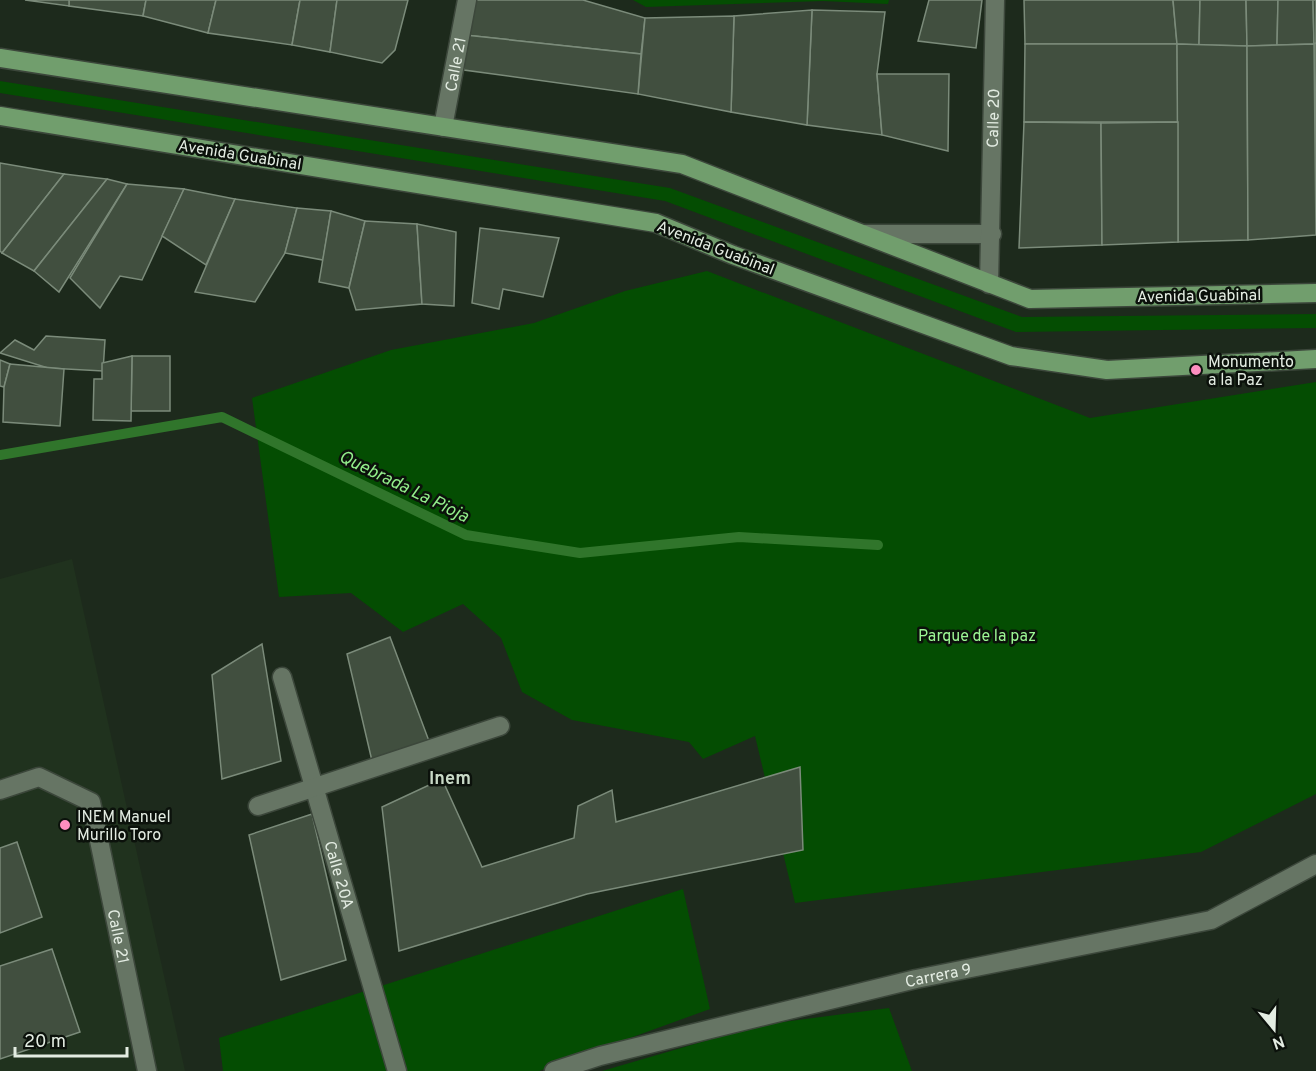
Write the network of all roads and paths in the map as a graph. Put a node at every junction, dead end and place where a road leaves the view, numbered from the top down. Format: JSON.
{"nodes":[{"id":1,"x":468,"y":0,"type":"edge"},
{"id":2,"x":994,"y":0,"type":"edge"},
{"id":3,"x":0,"y":58,"type":"edge"},
{"id":4,"x":0,"y":116,"type":"edge"},
{"id":5,"x":443,"y":127,"type":"junction"},
{"id":6,"x":865,"y":234,"type":"junction"},
{"id":7,"x":992,"y":234,"type":"junction"},
{"id":8,"x":989,"y":284,"type":"junction"},
{"id":9,"x":1316,"y":293,"type":"edge"},
{"id":10,"x":1316,"y":359,"type":"edge"},
{"id":11,"x":282,"y":677,"type":"dead end"},
{"id":12,"x":500,"y":726,"type":"dead end"},
{"id":13,"x":314,"y":786,"type":"junction"},
{"id":14,"x":0,"y":790,"type":"edge"},
{"id":15,"x":258,"y":806,"type":"dead end"},
{"id":16,"x":1316,"y":864,"type":"edge"},
{"id":17,"x":147,"y":1071,"type":"edge"},
{"id":18,"x":397,"y":1071,"type":"edge"},
{"id":19,"x":554,"y":1071,"type":"edge"}],
"edges":[{"from":1,"to":5,"type":"street","name":"Calle 21"},
{"from":2,"to":7,"type":"street","name":"Calle 20"},
{"from":3,"to":5,"type":"main road","name":"Avenida Guabinal"},
{"from":4,"to":10,"type":"main road","name":"Avenida Guabinal"},
{"from":5,"to":6,"type":"main road","name":"Avenida Guabinal"},
{"from":6,"to":7,"type":"street"},
{"from":6,"to":8,"type":"main road","name":"Avenida Guabinal"},
{"from":7,"to":8,"type":"street","name":"Calle 20"},
{"from":8,"to":9,"type":"main road","name":"Avenida Guabinal"},
{"from":11,"to":13,"type":"street","name":"Calle 20A"},
{"from":12,"to":13,"type":"street"},
{"from":13,"to":15,"type":"street"},
{"from":13,"to":18,"type":"street","name":"Calle 20A"},
{"from":14,"to":17,"type":"street","name":"Calle 21"},
{"from":16,"to":19,"type":"street","name":"Carrera 9"}]}
